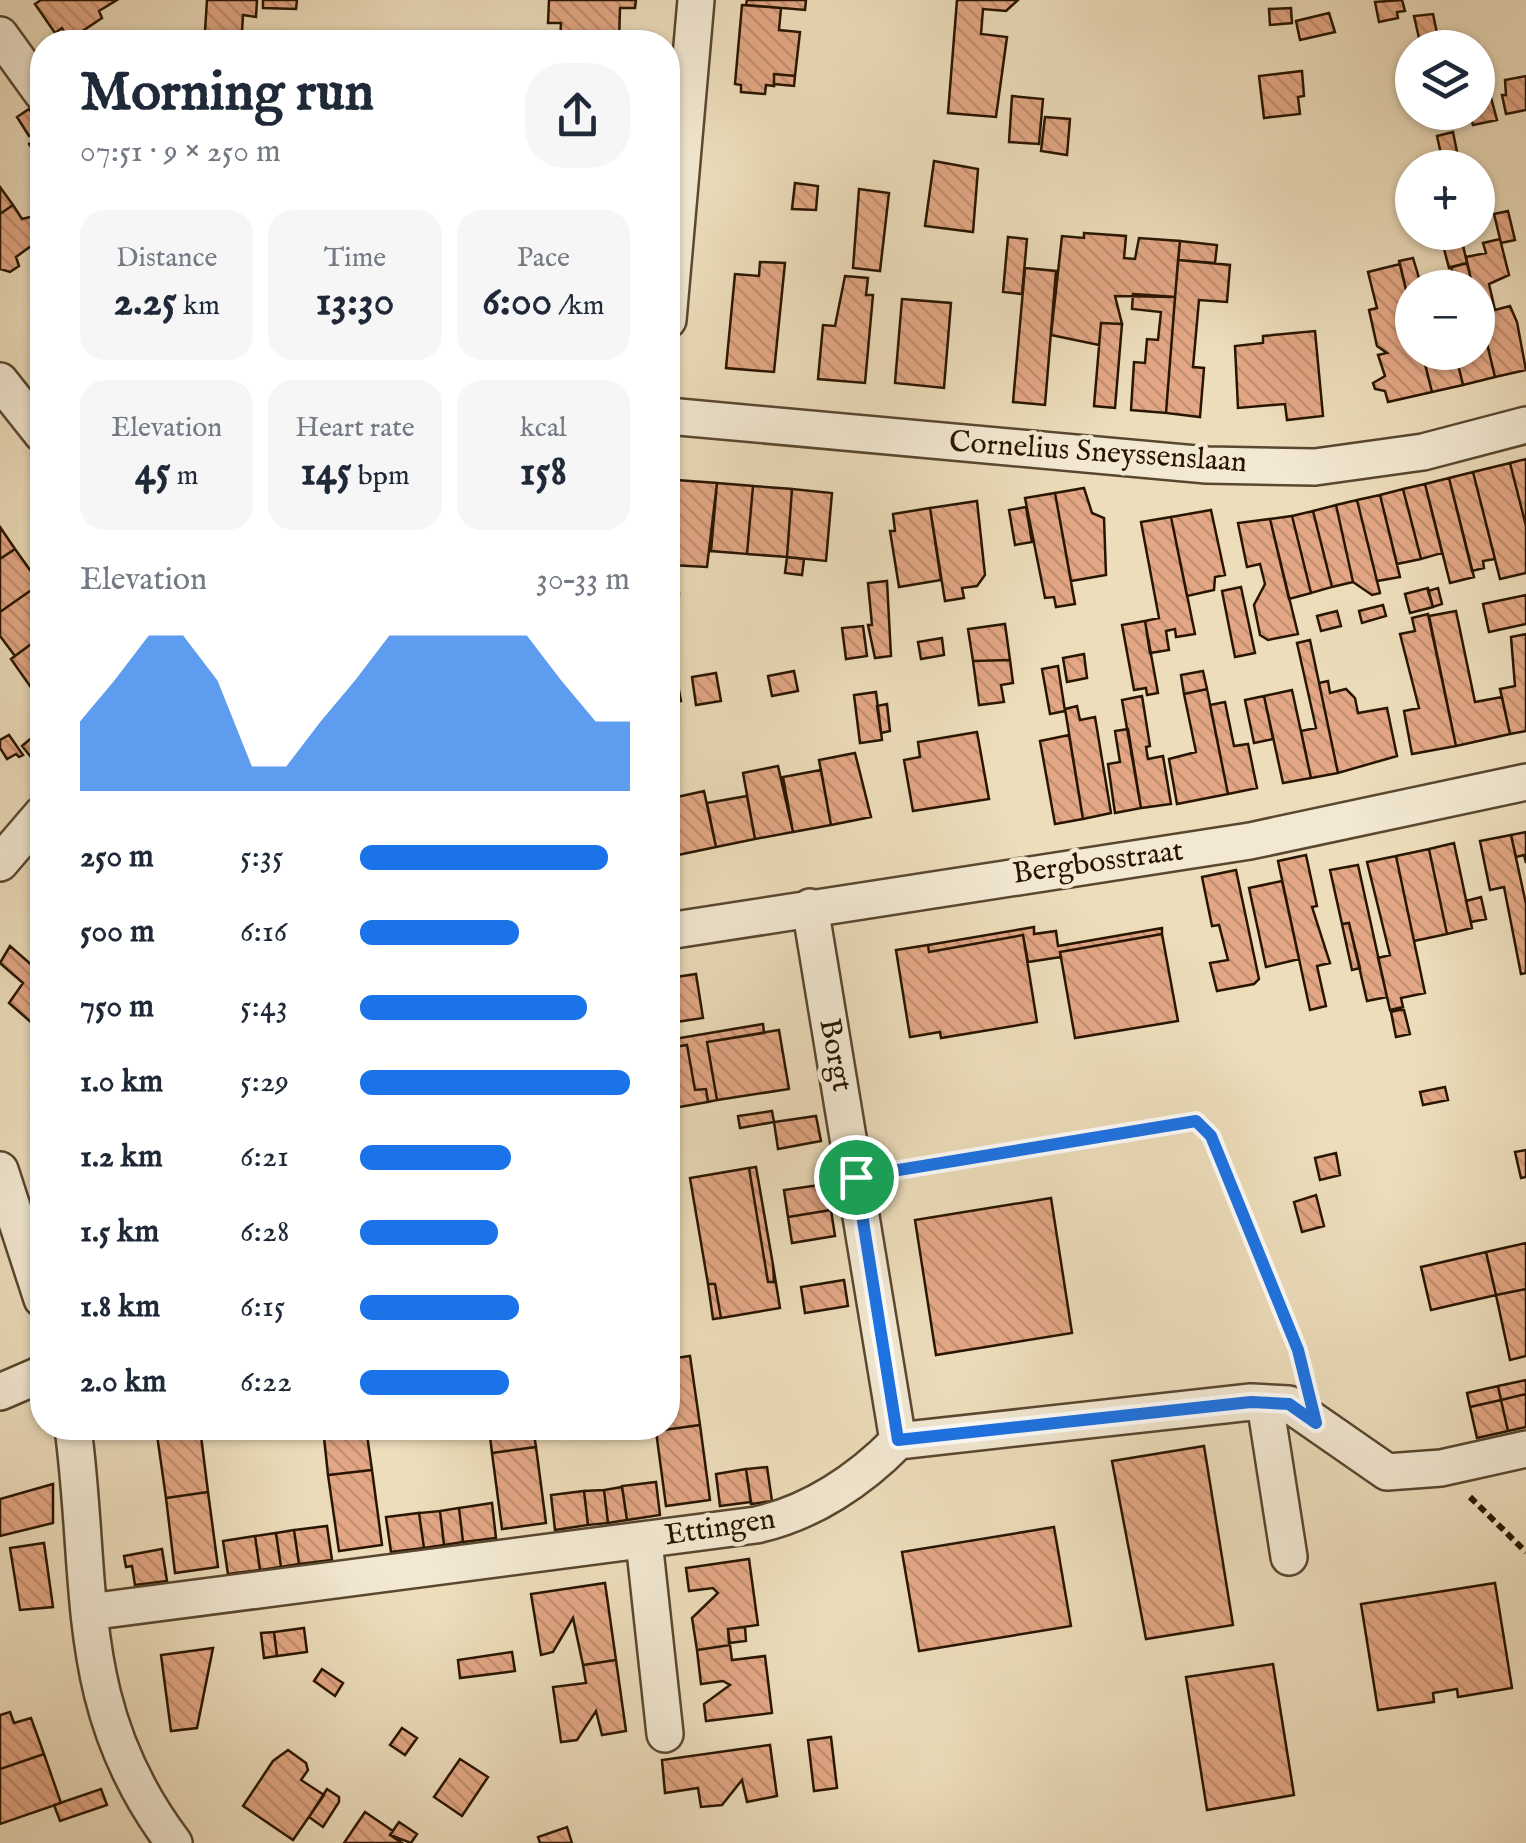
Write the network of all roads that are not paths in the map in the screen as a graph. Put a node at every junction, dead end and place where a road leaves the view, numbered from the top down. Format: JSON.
{"nodes":[{"id":1,"x":696,"y":0,"type":"edge"},
{"id":2,"x":0,"y":35,"type":"edge"},
{"id":3,"x":30,"y":76,"type":"edge"},
{"id":4,"x":680,"y":183,"type":"edge"},
{"id":5,"x":0,"y":380,"type":"edge"},
{"id":6,"x":680,"y":417,"type":"edge"},
{"id":7,"x":30,"y":419,"type":"edge"},
{"id":8,"x":1526,"y":426,"type":"edge"},
{"id":9,"x":1526,"y":782,"type":"edge"},
{"id":10,"x":30,"y":828,"type":"edge"},
{"id":11,"x":0,"y":864,"type":"edge"},
{"id":12,"x":810,"y":907,"type":"junction"},
{"id":13,"x":680,"y":929,"type":"edge"},
{"id":14,"x":0,"y":1170,"type":"edge"},
{"id":15,"x":30,"y":1262,"type":"edge"},
{"id":16,"x":30,"y":1379,"type":"edge"},
{"id":17,"x":0,"y":1392,"type":"edge"},
{"id":18,"x":1265,"y":1403,"type":"junction"},
{"id":19,"x":74,"y":1440,"type":"edge"},
{"id":20,"x":898,"y":1440,"type":"junction"},
{"id":21,"x":1526,"y":1449,"type":"edge"},
{"id":22,"x":644,"y":1540,"type":"junction"},
{"id":23,"x":1289,"y":1557,"type":"dead end"},
{"id":24,"x":89,"y":1612,"type":"junction"},
{"id":25,"x":664,"y":1734,"type":"dead end"},
{"id":26,"x":174,"y":1843,"type":"edge"}],
"edges":[{"from":1,"to":4,"type":"street"},
{"from":2,"to":3,"type":"street"},
{"from":5,"to":7,"type":"street"},
{"from":6,"to":8,"type":"street","name":"Cornelius Sneyssenslaan"},
{"from":9,"to":12,"type":"street","name":"Bergbosstraat"},
{"from":10,"to":11,"type":"street"},
{"from":12,"to":13,"type":"street","name":"Bergbosstraat"},
{"from":12,"to":20,"type":"street","name":"Borgt"},
{"from":14,"to":15,"type":"street"},
{"from":16,"to":17,"type":"street"},
{"from":18,"to":20,"type":"street"},
{"from":18,"to":21,"type":"street"},
{"from":18,"to":23,"type":"street"},
{"from":19,"to":24,"type":"street"},
{"from":20,"to":22,"type":"street","name":"Ettingen"},
{"from":22,"to":24,"type":"street","name":"Ettingen"},
{"from":22,"to":25,"type":"street","name":"Ettingen"},
{"from":24,"to":26,"type":"street"}]}
